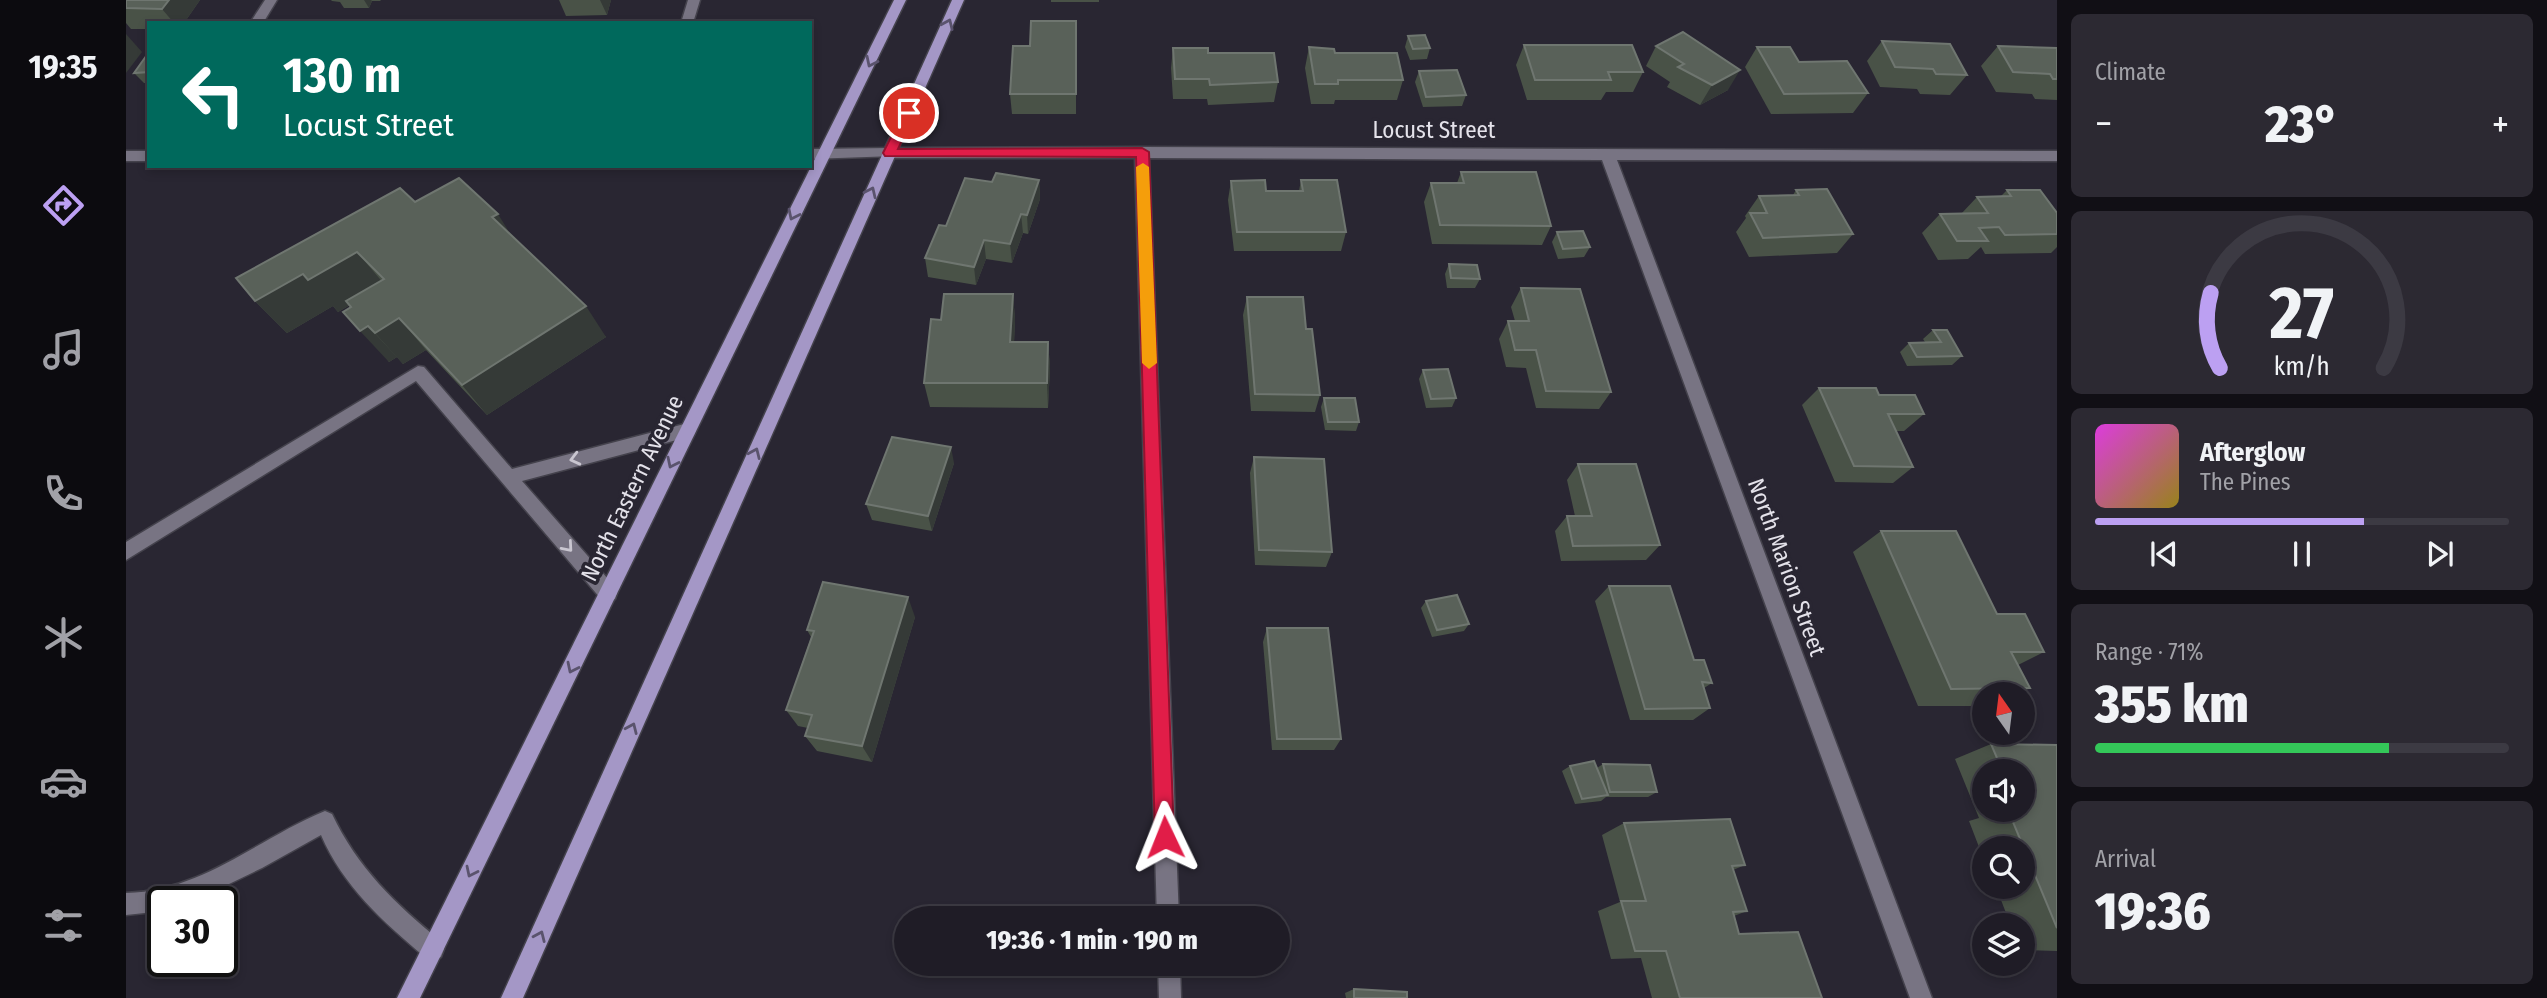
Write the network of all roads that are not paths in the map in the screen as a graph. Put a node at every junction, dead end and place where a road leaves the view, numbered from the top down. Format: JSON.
{"nodes":[{"id":1,"x":271,"y":0,"type":"edge"},
{"id":2,"x":694,"y":0,"type":"edge"},
{"id":3,"x":900,"y":0,"type":"edge"},
{"id":4,"x":958,"y":0,"type":"edge"},
{"id":5,"x":257,"y":21,"type":"edge"},
{"id":6,"x":688,"y":21,"type":"edge"},
{"id":7,"x":1142,"y":152,"type":"junction"},
{"id":8,"x":890,"y":153,"type":"junction"},
{"id":9,"x":1608,"y":153,"type":"junction"},
{"id":10,"x":817,"y":154,"type":"edge"},
{"id":11,"x":126,"y":156,"type":"edge"},
{"id":12,"x":147,"y":156,"type":"edge"},
{"id":13,"x":2057,"y":156,"type":"edge"},
{"id":14,"x":810,"y":168,"type":"edge"},
{"id":15,"x":688,"y":430,"type":"junction"},
{"id":16,"x":508,"y":477,"type":"junction"},
{"id":17,"x":126,"y":552,"type":"edge"},
{"id":18,"x":608,"y":593,"type":"junction"},
{"id":19,"x":126,"y":904,"type":"edge"},
{"id":20,"x":1168,"y":906,"type":"edge"},
{"id":21,"x":433,"y":949,"type":"junction"},
{"id":22,"x":1169,"y":976,"type":"edge"},
{"id":23,"x":408,"y":998,"type":"edge"},
{"id":24,"x":512,"y":998,"type":"edge"},
{"id":25,"x":1170,"y":998,"type":"edge"},
{"id":26,"x":1921,"y":998,"type":"edge"}],
"edges":[{"from":1,"to":5,"type":"street"},
{"from":2,"to":6,"type":"street"},
{"from":3,"to":10,"type":"main road","name":"North Eastern Avenue","one_way":true},
{"from":8,"to":4,"type":"main road","one_way":true},
{"from":7,"to":8,"type":"street","name":"Locust Street"},
{"from":7,"to":9,"type":"street","name":"Locust Street"},
{"from":7,"to":20,"type":"street"},
{"from":8,"to":10,"type":"street","name":"Locust Street"},
{"from":24,"to":8,"type":"main road","one_way":true},
{"from":9,"to":13,"type":"street","name":"Locust Street"},
{"from":9,"to":26,"type":"street","name":"North Marion Street"},
{"from":11,"to":12,"type":"street"},
{"from":14,"to":15,"type":"main road","name":"North Eastern Avenue","one_way":true},
{"from":15,"to":16,"type":"street","one_way":true},
{"from":15,"to":18,"type":"main road","name":"North Eastern Avenue","one_way":true},
{"from":16,"to":17,"type":"street"},
{"from":16,"to":18,"type":"street","one_way":true},
{"from":18,"to":21,"type":"main road","name":"North Eastern Avenue","one_way":true},
{"from":19,"to":21,"type":"street"},
{"from":21,"to":23,"type":"main road","name":"North Eastern Avenue"},
{"from":22,"to":25,"type":"street"}]}
